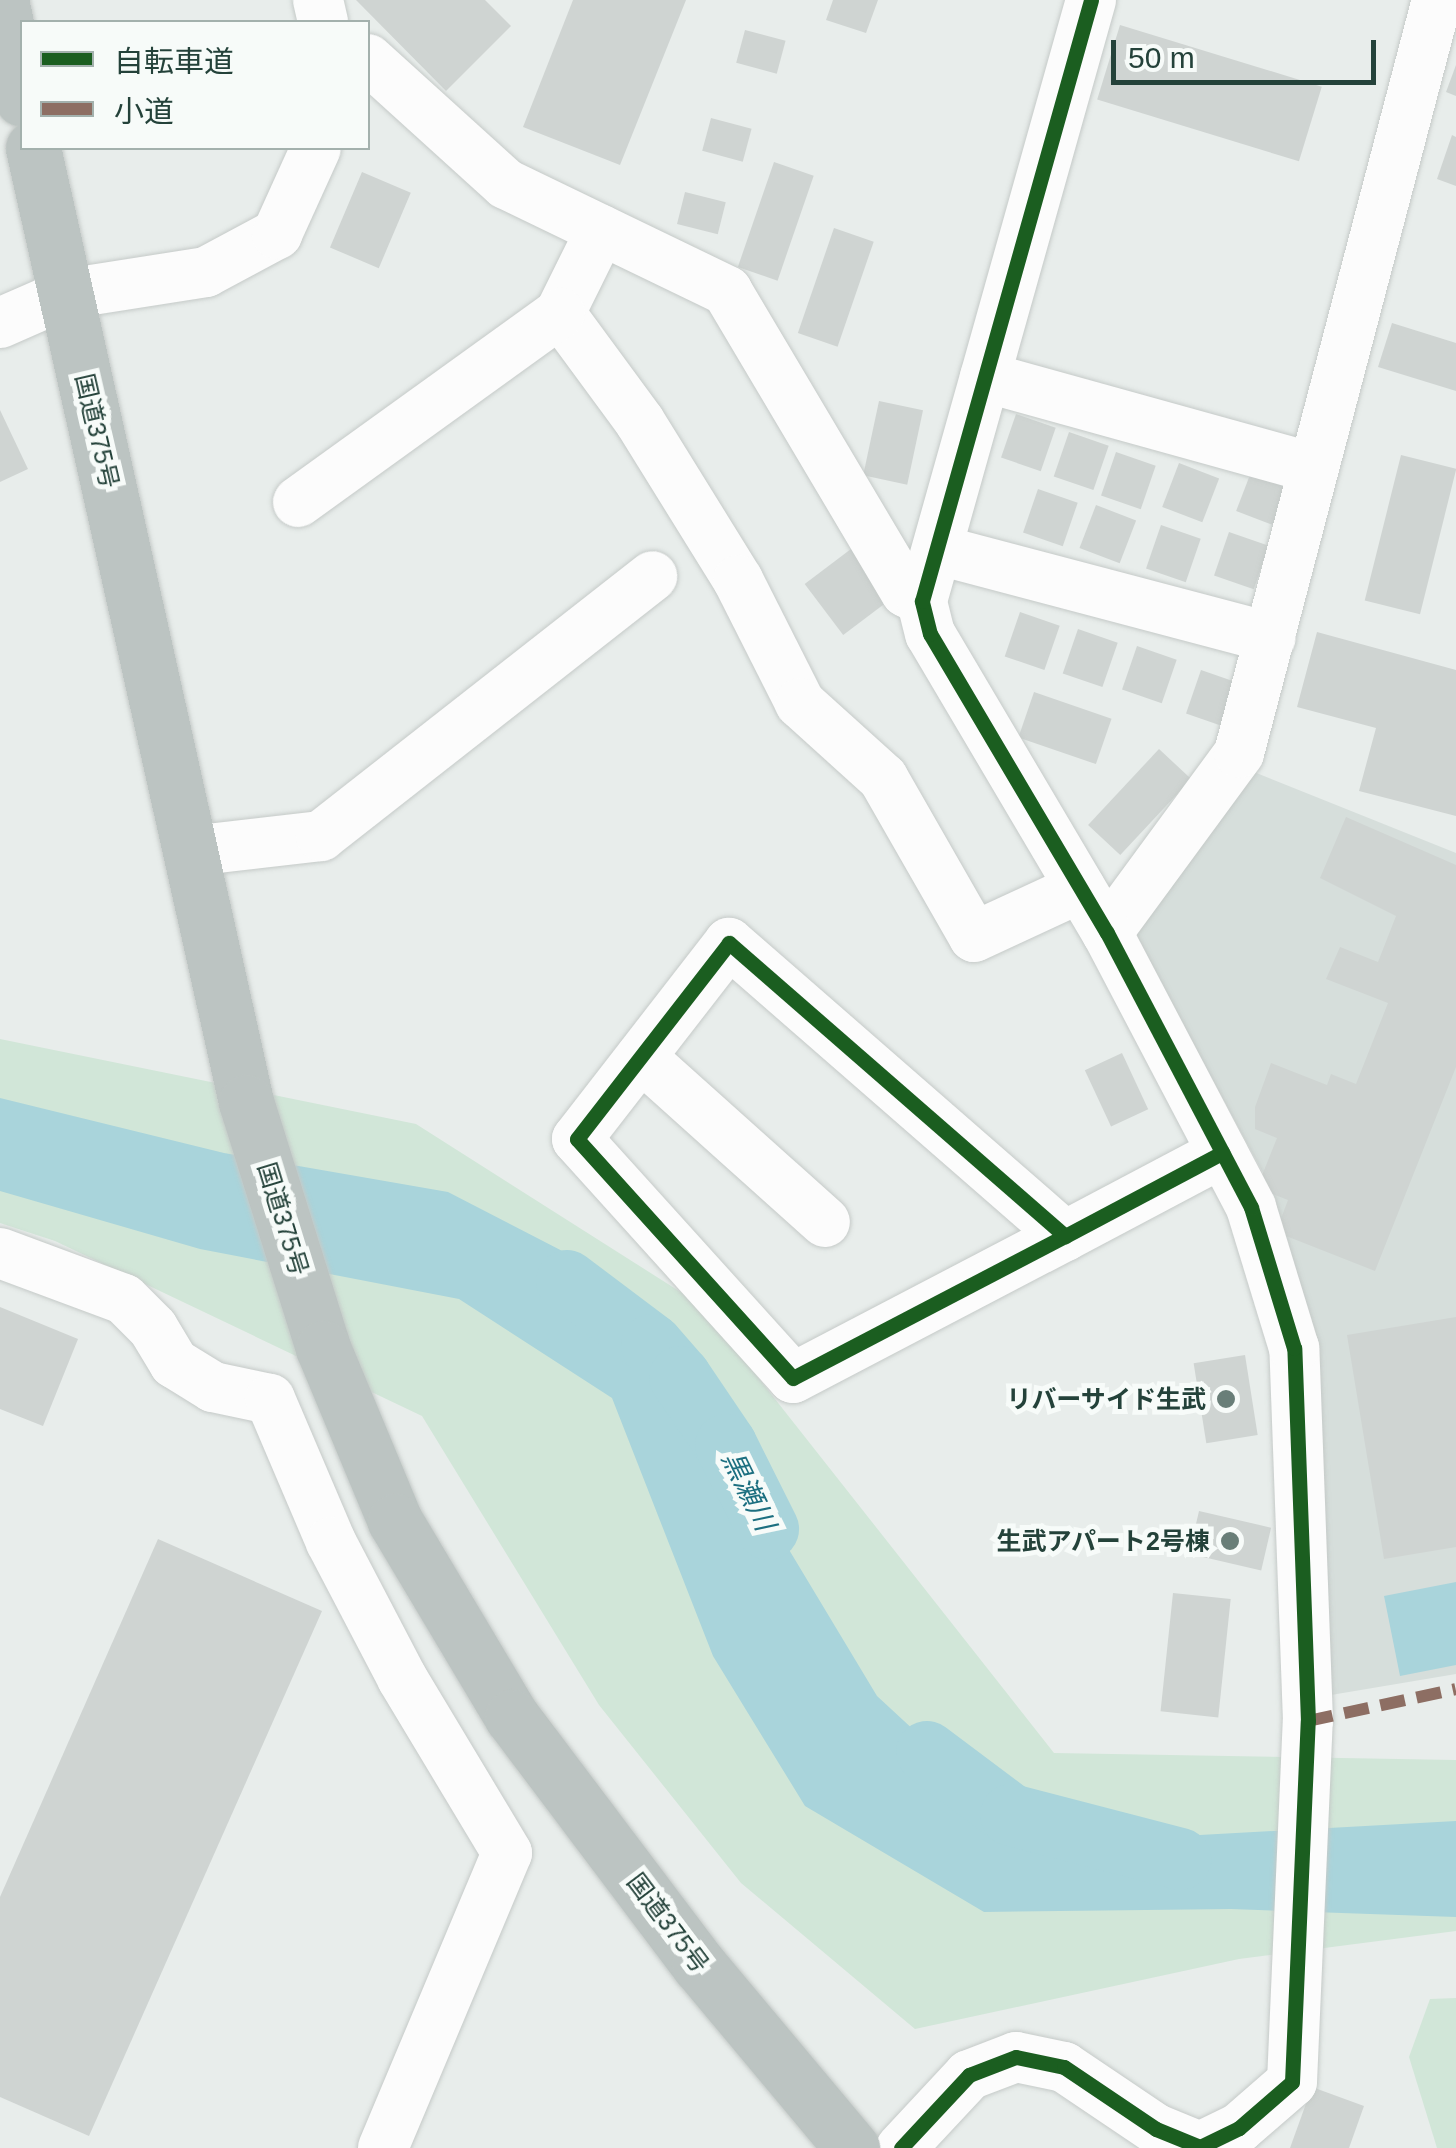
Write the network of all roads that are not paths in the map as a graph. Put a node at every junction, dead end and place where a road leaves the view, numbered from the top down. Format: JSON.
{"nodes":[{"id":1,"x":0,"y":0,"type":"edge"},
{"id":2,"x":1092,"y":0,"type":"edge"},
{"id":3,"x":1437,"y":0,"type":"edge"},
{"id":4,"x":370,"y":61,"type":"edge"},
{"id":5,"x":20,"y":89,"type":"edge"},
{"id":6,"x":34,"y":150,"type":"edge"},
{"id":7,"x":315,"y":150,"type":"edge"},
{"id":8,"x":601,"y":230,"type":"junction"},
{"id":9,"x":66,"y":294,"type":"junction"},
{"id":10,"x":560,"y":313,"type":"junction"},
{"id":11,"x":0,"y":323,"type":"edge"},
{"id":12,"x":984,"y":377,"type":"junction"},
{"id":13,"x":1314,"y":468,"type":"junction"},
{"id":14,"x":298,"y":502,"type":"dead end"},
{"id":15,"x":939,"y":550,"type":"junction"},
{"id":16,"x":652,"y":576,"type":"dead end"},
{"id":17,"x":922,"y":601,"type":"junction"},
{"id":18,"x":1271,"y":638,"type":"junction"},
{"id":19,"x":190,"y":851,"type":"junction"},
{"id":20,"x":1080,"y":888,"type":"junction"},
{"id":21,"x":1107,"y":934,"type":"junction"},
{"id":22,"x":640,"y":1057,"type":"junction"},
{"id":23,"x":1222,"y":1153,"type":"junction"},
{"id":24,"x":825,"y":1222,"type":"dead end"},
{"id":25,"x":1066,"y":1236,"type":"junction"},
{"id":26,"x":0,"y":1254,"type":"edge"},
{"id":27,"x":395,"y":1521,"type":"junction"},
{"id":28,"x":331,"y":1542,"type":"junction"},
{"id":29,"x":1215,"y":2144,"type":"edge"},
{"id":30,"x":382,"y":2148,"type":"edge"},
{"id":31,"x":852,"y":2148,"type":"edge"},
{"id":32,"x":901,"y":2148,"type":"edge"}],
"edges":[{"from":1,"to":5,"type":"highway"},
{"from":2,"to":12,"type":"street"},
{"from":3,"to":13,"type":"street"},
{"from":4,"to":8,"type":"street"},
{"from":6,"to":9,"type":"highway","name":"国道375号"},
{"from":7,"to":9,"type":"street"},
{"from":8,"to":10,"type":"street"},
{"from":8,"to":17,"type":"street"},
{"from":9,"to":11,"type":"street"},
{"from":9,"to":19,"type":"highway","name":"国道375号"},
{"from":10,"to":14,"type":"street"},
{"from":10,"to":20,"type":"street"},
{"from":12,"to":13,"type":"street"},
{"from":12,"to":15,"type":"street"},
{"from":13,"to":18,"type":"street"},
{"from":15,"to":17,"type":"street"},
{"from":15,"to":18,"type":"street"},
{"from":16,"to":19,"type":"street"},
{"from":17,"to":20,"type":"street"},
{"from":18,"to":21,"type":"street"},
{"from":19,"to":27,"type":"highway","name":"国道375号"},
{"from":20,"to":21,"type":"street"},
{"from":21,"to":23,"type":"street"},
{"from":22,"to":24,"type":"street"},
{"from":22,"to":25,"type":"street"},
{"from":22,"to":25,"type":"street"},
{"from":23,"to":25,"type":"street"},
{"from":23,"to":29,"type":"street"},
{"from":26,"to":28,"type":"street"},
{"from":27,"to":28,"type":"street"},
{"from":27,"to":31,"type":"highway","name":"国道375号"},
{"from":28,"to":30,"type":"street"},
{"from":29,"to":32,"type":"street"}]}
